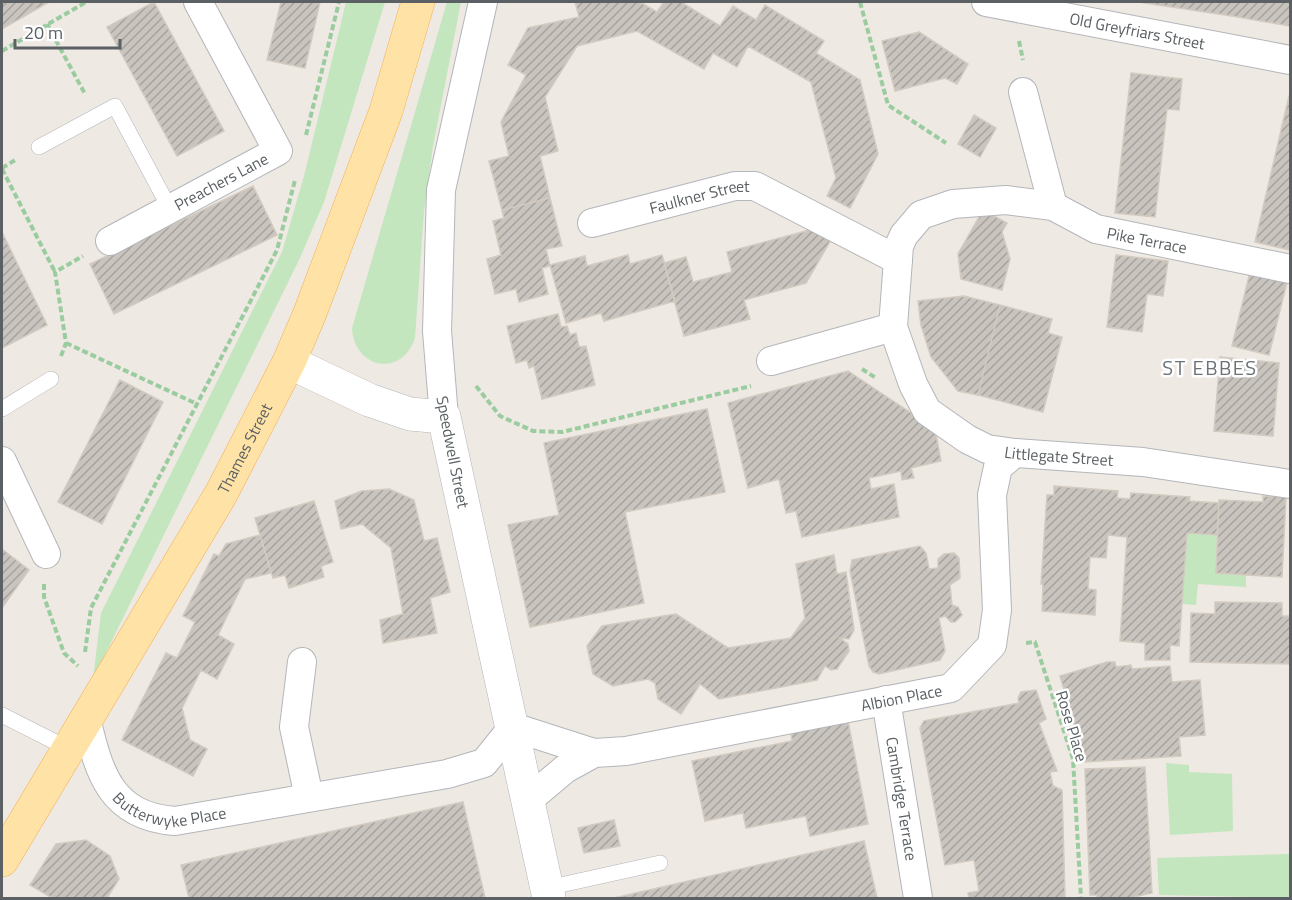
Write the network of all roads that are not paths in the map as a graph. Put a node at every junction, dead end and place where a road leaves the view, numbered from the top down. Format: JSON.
{"nodes":[{"id":1,"x":198,"y":2,"type":"edge"},
{"id":2,"x":418,"y":2,"type":"edge"},
{"id":3,"x":483,"y":2,"type":"edge"},
{"id":4,"x":998,"y":4,"type":"edge"},
{"id":5,"x":1290,"y":60,"type":"edge"},
{"id":6,"x":1023,"y":92,"type":"road end"},
{"id":7,"x":39,"y":147,"type":"dead end"},
{"id":8,"x":1053,"y":206,"type":"junction"},
{"id":9,"x":170,"y":209,"type":"junction"},
{"id":10,"x":592,"y":223,"type":"dead end"},
{"id":11,"x":110,"y":241,"type":"road end"},
{"id":12,"x":898,"y":260,"type":"junction"},
{"id":13,"x":1290,"y":269,"type":"edge"},
{"id":14,"x":893,"y":327,"type":"junction"},
{"id":15,"x":771,"y":361,"type":"dead end"},
{"id":16,"x":289,"y":362,"type":"junction"},
{"id":17,"x":51,"y":379,"type":"road end"},
{"id":18,"x":2,"y":410,"type":"edge"},
{"id":19,"x":444,"y":417,"type":"junction"},
{"id":20,"x":1015,"y":453,"type":"junction"},
{"id":21,"x":2,"y":461,"type":"edge"},
{"id":22,"x":1290,"y":484,"type":"edge"},
{"id":23,"x":46,"y":554,"type":"road end"},
{"id":24,"x":302,"y":662,"type":"dead end"},
{"id":25,"x":886,"y":700,"type":"junction"},
{"id":26,"x":2,"y":715,"type":"edge"},
{"id":27,"x":86,"y":718,"type":"junction"},
{"id":28,"x":513,"y":728,"type":"junction"},
{"id":29,"x":69,"y":749,"type":"junction"},
{"id":30,"x":594,"y":753,"type":"junction"},
{"id":31,"x":309,"y":797,"type":"junction"},
{"id":32,"x":527,"y":801,"type":"junction"},
{"id":33,"x":2,"y":860,"type":"edge"},
{"id":34,"x":660,"y":863,"type":"dead end"},
{"id":35,"x":548,"y":893,"type":"edge"},
{"id":36,"x":918,"y":898,"type":"edge"}],
"edges":[{"from":1,"to":9,"type":"street","name":"Preachers Lane"},
{"from":2,"to":16,"type":"main road","name":"Thames Street"},
{"from":3,"to":19,"type":"street","name":"Speedwell Street"},
{"from":4,"to":5,"type":"street","name":"Old Greyfriars Street"},
{"from":6,"to":8,"type":"street"},
{"from":7,"to":9,"type":"lane"},
{"from":8,"to":12,"type":"street"},
{"from":8,"to":13,"type":"street","name":"Pike Terrace"},
{"from":9,"to":11,"type":"street","name":"Preachers Lane"},
{"from":10,"to":12,"type":"street","name":"Faulkner Street"},
{"from":12,"to":14,"type":"street"},
{"from":14,"to":15,"type":"street"},
{"from":14,"to":20,"type":"street","name":"Littlegate Street"},
{"from":16,"to":19,"type":"street"},
{"from":16,"to":27,"type":"main road","name":"Thames Street"},
{"from":17,"to":18,"type":"lane"},
{"from":19,"to":28,"type":"street","name":"Speedwell Street"},
{"from":20,"to":22,"type":"street","name":"Littlegate Street"},
{"from":20,"to":25,"type":"street","name":"Albion Place"},
{"from":21,"to":23,"type":"street"},
{"from":24,"to":31,"type":"street"},
{"from":25,"to":30,"type":"street","name":"Albion Place"},
{"from":25,"to":36,"type":"street","name":"Cambridge Terrace"},
{"from":26,"to":29,"type":"lane"},
{"from":27,"to":29,"type":"main road","name":"Thames Street"},
{"from":27,"to":31,"type":"street","name":"Butterwyke Place"},
{"from":28,"to":30,"type":"street","name":"Albion Place"},
{"from":28,"to":31,"type":"street","name":"Butterwyke Place"},
{"from":28,"to":32,"type":"street","name":"Speedwell Street"},
{"from":29,"to":33,"type":"main road","name":"Thames Street"},
{"from":30,"to":32,"type":"street","name":"Albion Place"},
{"from":32,"to":35,"type":"street","name":"Speedwell Street"},
{"from":34,"to":35,"type":"lane"}]}
